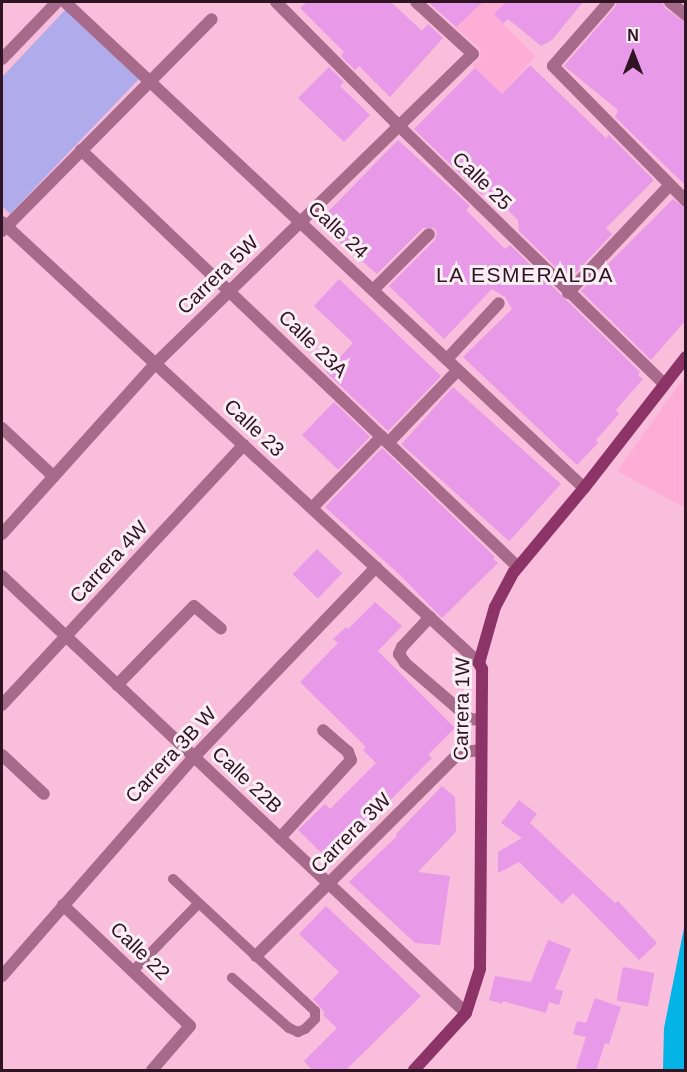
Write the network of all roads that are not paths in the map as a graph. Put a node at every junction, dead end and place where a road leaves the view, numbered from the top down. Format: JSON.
{"nodes":[{"id":1,"x":57,"y":2,"type":"edge"},
{"id":2,"x":65,"y":2,"type":"edge"},
{"id":3,"x":276,"y":2,"type":"edge"},
{"id":4,"x":416,"y":2,"type":"edge"},
{"id":5,"x":609,"y":2,"type":"edge"},
{"id":6,"x":670,"y":2,"type":"edge"},
{"id":7,"x":686,"y":15,"type":"edge"},
{"id":8,"x":212,"y":19,"type":"dead end"},
{"id":9,"x":2,"y":59,"type":"edge"},
{"id":10,"x":149,"y":80,"type":"junction"},
{"id":11,"x":399,"y":126,"type":"junction"},
{"id":12,"x":81,"y":150,"type":"junction"},
{"id":13,"x":669,"y":186,"type":"junction"},
{"id":14,"x":686,"y":201,"type":"edge"},
{"id":15,"x":301,"y":222,"type":"junction"},
{"id":16,"x":3,"y":226,"type":"edge"},
{"id":17,"x":429,"y":234,"type":"dead end"},
{"id":18,"x":373,"y":290,"type":"junction"},
{"id":19,"x":230,"y":292,"type":"junction"},
{"id":20,"x":568,"y":293,"type":"junction"},
{"id":21,"x":499,"y":303,"type":"dead end"},
{"id":22,"x":686,"y":357,"type":"edge"},
{"id":23,"x":447,"y":359,"type":"junction"},
{"id":24,"x":155,"y":364,"type":"junction"},
{"id":25,"x":458,"y":370,"type":"junction"},
{"id":26,"x":664,"y":384,"type":"junction"},
{"id":27,"x":2,"y":428,"type":"edge"},
{"id":28,"x":385,"y":440,"type":"junction"},
{"id":29,"x":244,"y":446,"type":"junction"},
{"id":30,"x":54,"y":477,"type":"junction"},
{"id":31,"x":584,"y":488,"type":"junction"},
{"id":32,"x":312,"y":508,"type":"junction"},
{"id":33,"x":2,"y":534,"type":"edge"},
{"id":34,"x":376,"y":567,"type":"junction"},
{"id":35,"x":518,"y":567,"type":"junction"},
{"id":36,"x":2,"y":576,"type":"edge"},
{"id":37,"x":430,"y":617,"type":"junction"},
{"id":38,"x":220,"y":629,"type":"dead end"},
{"id":39,"x":66,"y":636,"type":"junction"},
{"id":40,"x":479,"y":663,"type":"junction"},
{"id":41,"x":117,"y":685,"type":"junction"},
{"id":42,"x":4,"y":698,"type":"edge"},
{"id":43,"x":481,"y":720,"type":"junction"},
{"id":44,"x":322,"y":730,"type":"dead end"},
{"id":45,"x":481,"y":750,"type":"junction"},
{"id":46,"x":2,"y":755,"type":"edge"},
{"id":47,"x":194,"y":757,"type":"junction"},
{"id":48,"x":44,"y":794,"type":"dead end"},
{"id":49,"x":279,"y":838,"type":"junction"},
{"id":50,"x":173,"y":879,"type":"dead end"},
{"id":51,"x":328,"y":884,"type":"junction"},
{"id":52,"x":198,"y":904,"type":"junction"},
{"id":53,"x":63,"y":905,"type":"junction"},
{"id":54,"x":256,"y":956,"type":"junction"},
{"id":55,"x":133,"y":971,"type":"junction"},
{"id":56,"x":2,"y":976,"type":"edge"},
{"id":57,"x":232,"y":978,"type":"dead end"},
{"id":58,"x":466,"y":1013,"type":"junction"},
{"id":59,"x":152,"y":1071,"type":"edge"},
{"id":60,"x":414,"y":1071,"type":"edge"}],
"edges":[{"from":1,"to":9,"type":"street"},
{"from":2,"to":10,"type":"street","name":"Calle 24"},
{"from":3,"to":11,"type":"street","name":"Calle 25"},
{"from":4,"to":11,"type":"street","name":"Carrera 5W"},
{"from":5,"to":13,"type":"street"},
{"from":6,"to":7,"type":"street"},
{"from":8,"to":10,"type":"street"},
{"from":10,"to":12,"type":"street"},
{"from":10,"to":15,"type":"street","name":"Calle 24"},
{"from":11,"to":15,"type":"street","name":"Carrera 5W"},
{"from":11,"to":20,"type":"street","name":"Calle 25"},
{"from":12,"to":16,"type":"street"},
{"from":12,"to":19,"type":"street","name":"Calle 23A"},
{"from":13,"to":14,"type":"street"},
{"from":13,"to":20,"type":"street"},
{"from":15,"to":18,"type":"street","name":"Calle 24"},
{"from":15,"to":19,"type":"street","name":"Carrera 5W"},
{"from":16,"to":24,"type":"street","name":"Calle 23"},
{"from":17,"to":18,"type":"street"},
{"from":18,"to":23,"type":"street","name":"Calle 24"},
{"from":19,"to":24,"type":"street","name":"Carrera 5W"},
{"from":19,"to":28,"type":"street","name":"Calle 23A"},
{"from":20,"to":26,"type":"street","name":"Calle 25"},
{"from":21,"to":23,"type":"street"},
{"from":22,"to":26,"type":"street","name":"Carrera 1W"},
{"from":23,"to":25,"type":"street","name":"Calle 24"},
{"from":24,"to":29,"type":"street","name":"Calle 23"},
{"from":24,"to":30,"type":"street","name":"Carrera 5W"},
{"from":25,"to":28,"type":"street"},
{"from":25,"to":31,"type":"street","name":"Calle 24"},
{"from":26,"to":31,"type":"street","name":"Carrera 1W"},
{"from":27,"to":30,"type":"street"},
{"from":28,"to":32,"type":"street"},
{"from":28,"to":35,"type":"street","name":"Calle 23A"},
{"from":29,"to":32,"type":"street","name":"Calle 23"},
{"from":29,"to":39,"type":"street","name":"Carrera 4W"},
{"from":30,"to":33,"type":"street","name":"Carrera 5W"},
{"from":31,"to":35,"type":"street","name":"Carrera 1W"},
{"from":32,"to":34,"type":"street","name":"Calle 23"},
{"from":34,"to":37,"type":"street","name":"Calle 23"},
{"from":34,"to":47,"type":"street","name":"Carrera 3B W"},
{"from":35,"to":40,"type":"street","name":"Carrera 1W"},
{"from":36,"to":39,"type":"street","name":"Calle 22B"},
{"from":37,"to":40,"type":"street","name":"Calle 23"},
{"from":37,"to":43,"type":"street"},
{"from":38,"to":41,"type":"street"},
{"from":39,"to":41,"type":"street","name":"Calle 22B"},
{"from":39,"to":42,"type":"street","name":"Carrera 4W"},
{"from":40,"to":43,"type":"street","name":"Carrera 1W"},
{"from":41,"to":47,"type":"street","name":"Calle 22B"},
{"from":43,"to":45,"type":"street","name":"Carrera 1W"},
{"from":44,"to":49,"type":"street"},
{"from":45,"to":51,"type":"street","name":"Carrera 3W"},
{"from":45,"to":58,"type":"street","name":"Carrera 1W"},
{"from":46,"to":48,"type":"street"},
{"from":47,"to":49,"type":"street","name":"Calle 22B"},
{"from":47,"to":53,"type":"street","name":"Carrera 3B W"},
{"from":49,"to":51,"type":"street","name":"Calle 22B"},
{"from":50,"to":52,"type":"lane"},
{"from":51,"to":54,"type":"street","name":"Carrera 3W"},
{"from":51,"to":58,"type":"street","name":"Calle 22B"},
{"from":52,"to":54,"type":"lane"},
{"from":52,"to":55,"type":"lane"},
{"from":53,"to":55,"type":"street","name":"Calle 22"},
{"from":53,"to":56,"type":"street","name":"Carrera 3B W"},
{"from":54,"to":57,"type":"lane"},
{"from":55,"to":59,"type":"street","name":"Calle 22"},
{"from":58,"to":60,"type":"street","name":"Carrera 1W"}]}
